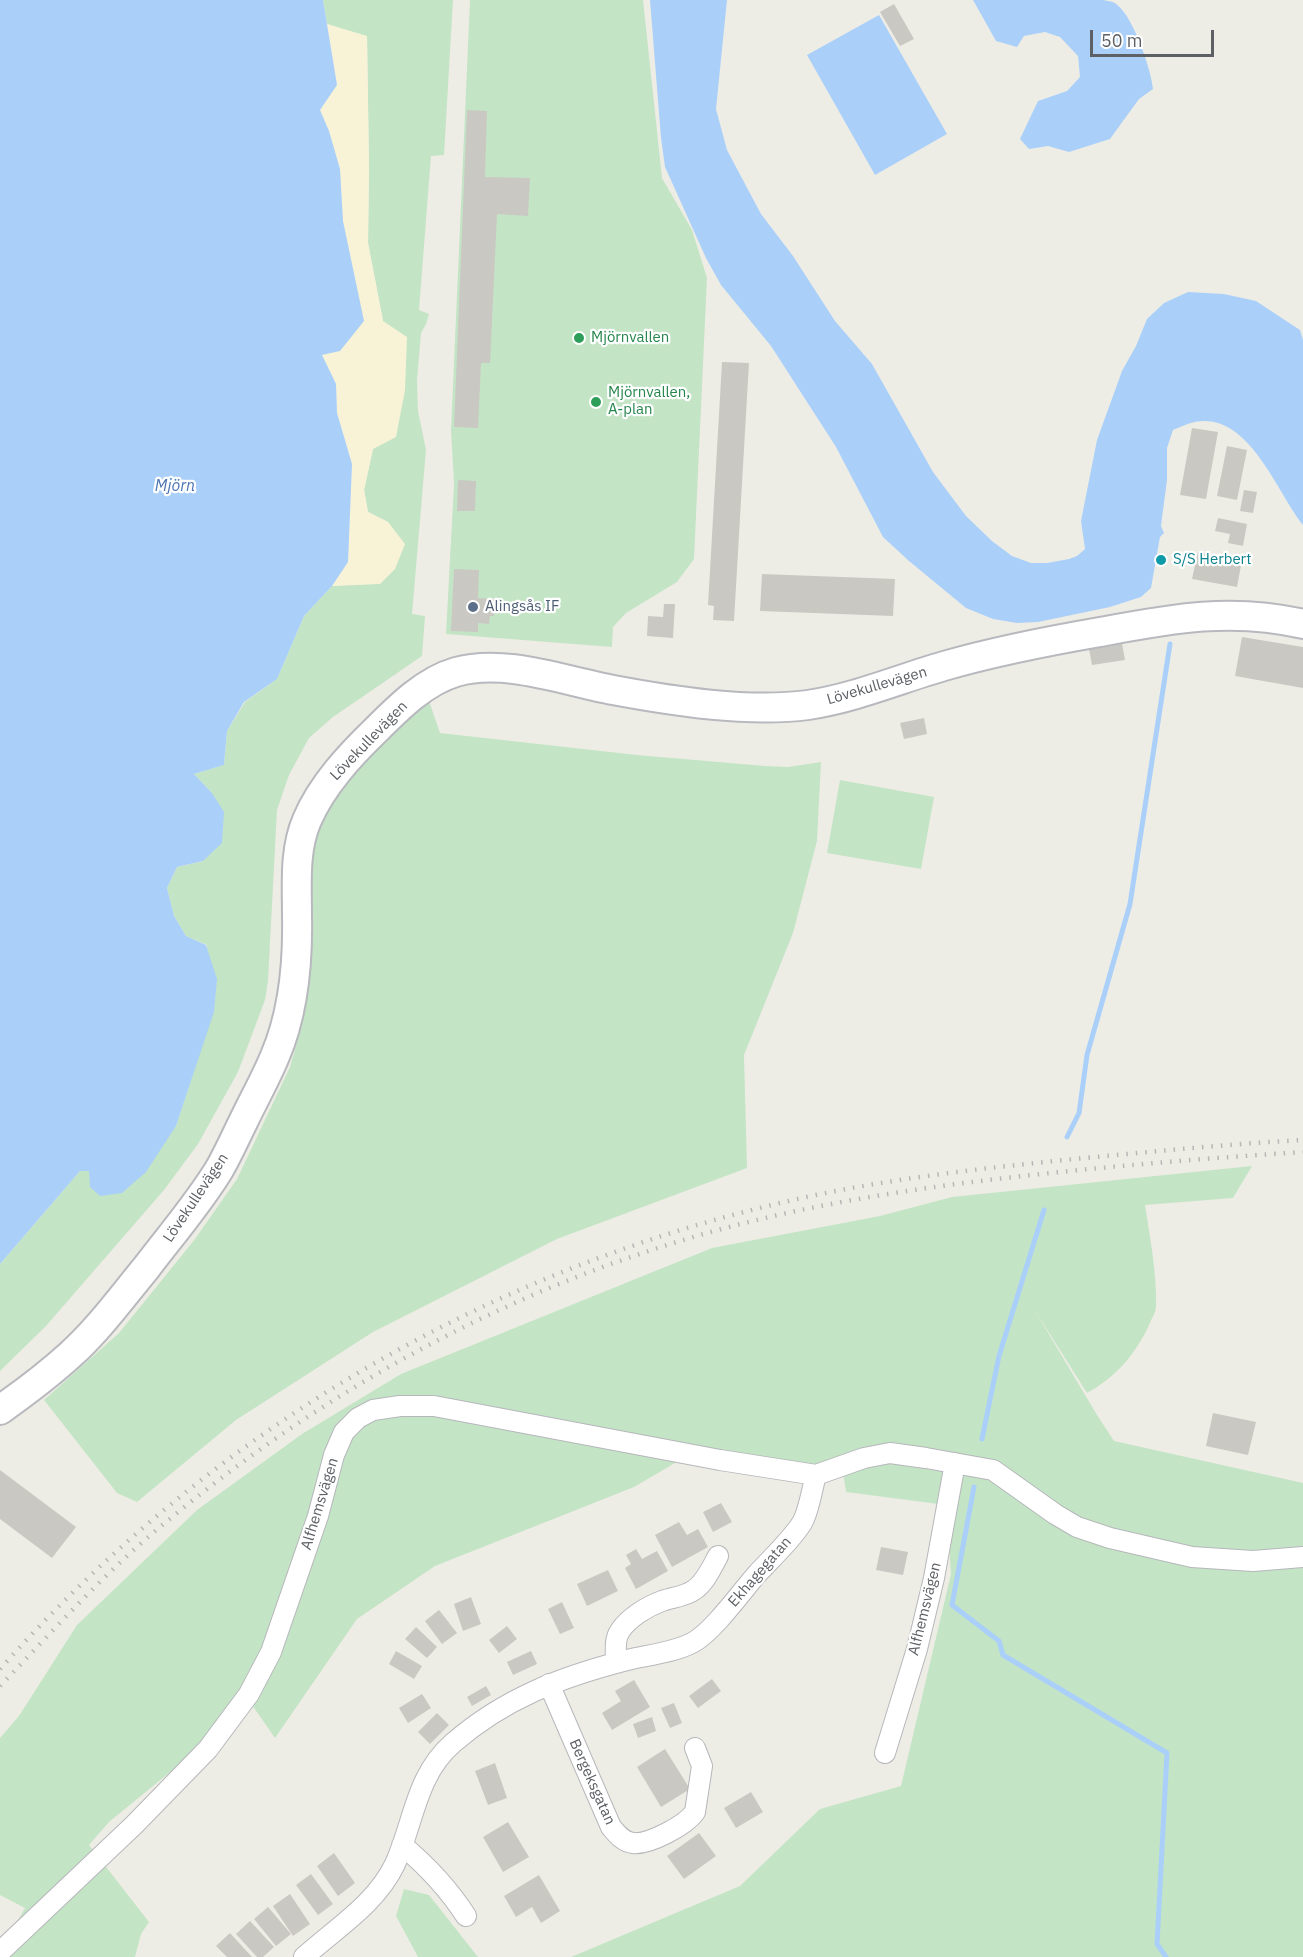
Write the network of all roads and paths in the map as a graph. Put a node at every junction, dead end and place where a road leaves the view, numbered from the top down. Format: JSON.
{"nodes":[{"id":1,"x":1303,"y":624,"type":"edge"},
{"id":2,"x":0,"y":1410,"type":"edge"},
{"id":3,"x":954,"y":1463,"type":"junction"},
{"id":4,"x":816,"y":1475,"type":"junction"},
{"id":5,"x":718,"y":1556,"type":"dead end"},
{"id":6,"x":1303,"y":1557,"type":"edge"},
{"id":7,"x":616,"y":1663,"type":"junction"},
{"id":8,"x":549,"y":1684,"type":"junction"},
{"id":9,"x":695,"y":1748,"type":"dead end"},
{"id":10,"x":885,"y":1753,"type":"dead end"},
{"id":11,"x":402,"y":1845,"type":"junction"},
{"id":12,"x":465,"y":1916,"type":"dead end"},
{"id":13,"x":0,"y":1952,"type":"edge"},
{"id":14,"x":304,"y":1957,"type":"edge"}],
"edges":[{"from":1,"to":2,"type":"street","name":"Lövekullevägen"},
{"from":3,"to":4,"type":"street"},
{"from":3,"to":6,"type":"street"},
{"from":3,"to":10,"type":"street","name":"Alfhemsvägen"},
{"from":4,"to":7,"type":"street","name":"Ekhagegatan"},
{"from":4,"to":13,"type":"street","name":"Alfhemsvägen"},
{"from":5,"to":7,"type":"street"},
{"from":7,"to":8,"type":"street","name":"Ekhagegatan"},
{"from":8,"to":9,"type":"street","name":"Bergeksgatan"},
{"from":8,"to":11,"type":"street","name":"Ekhagegatan"},
{"from":11,"to":12,"type":"street"},
{"from":11,"to":14,"type":"street","name":"Ekhagegatan"}]}
